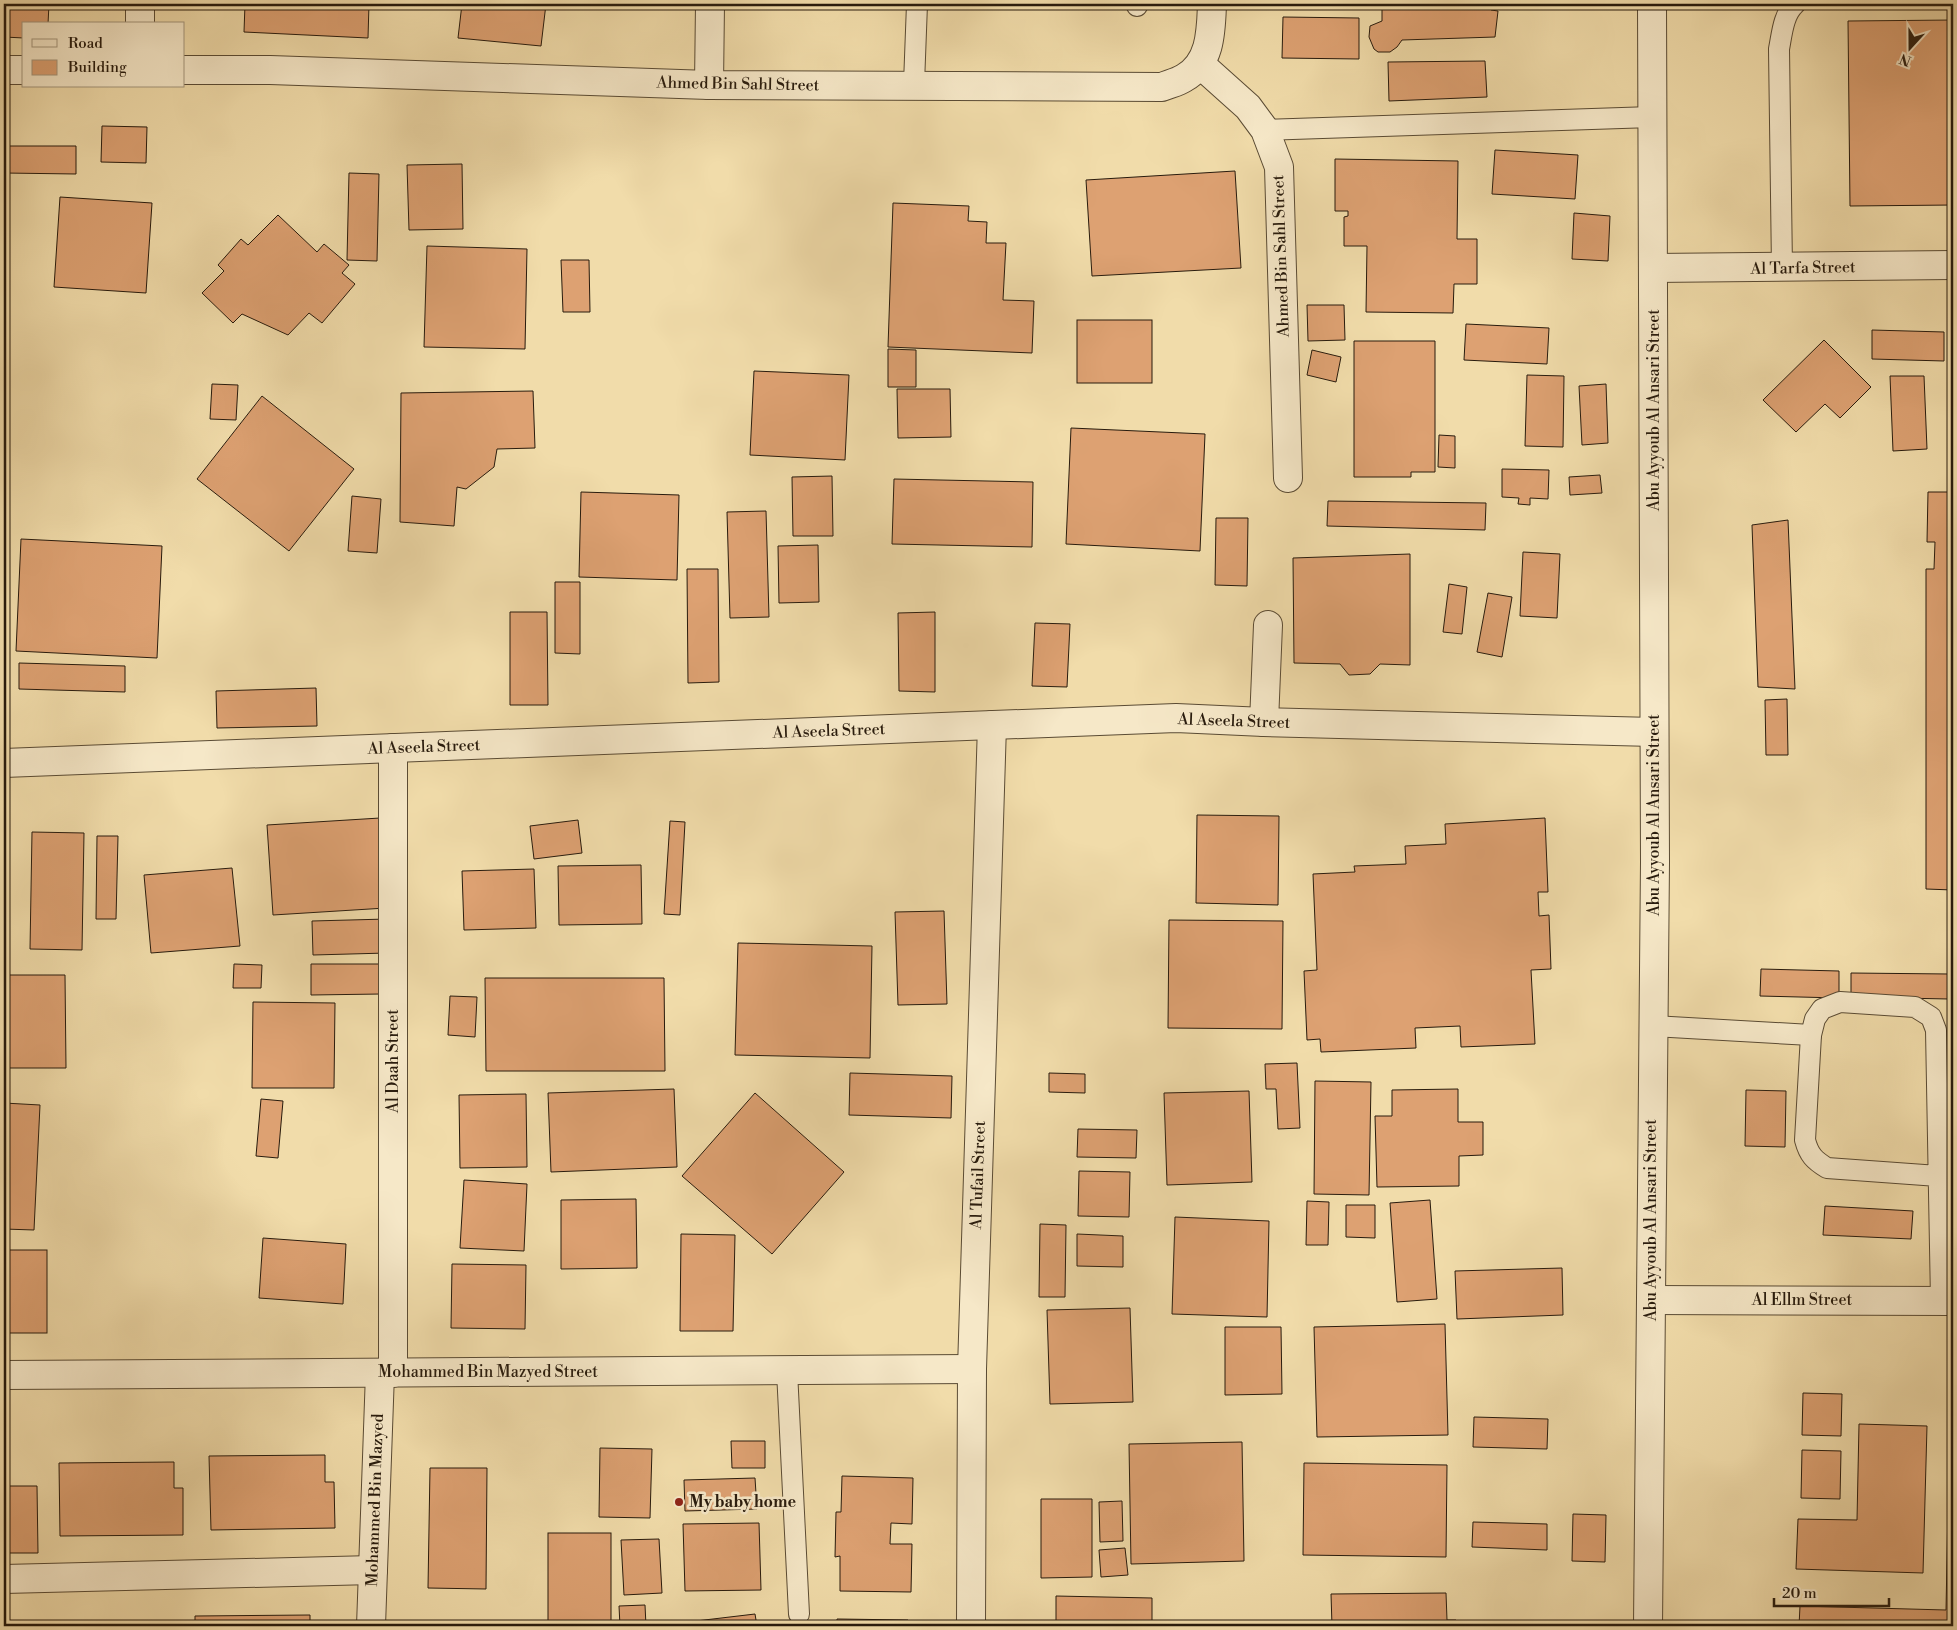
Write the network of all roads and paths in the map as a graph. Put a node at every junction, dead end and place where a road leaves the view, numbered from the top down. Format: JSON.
{"nodes":[{"id":1,"x":140,"y":4,"type":"edge"},
{"id":2,"x":710,"y":4,"type":"edge"},
{"id":3,"x":917,"y":4,"type":"edge"},
{"id":4,"x":1212,"y":4,"type":"edge"},
{"id":5,"x":1652,"y":4,"type":"edge"},
{"id":6,"x":1795,"y":4,"type":"edge"},
{"id":7,"x":140,"y":22,"type":"edge"},
{"id":8,"x":1200,"y":64,"type":"junction"},
{"id":9,"x":4,"y":70,"type":"edge"},
{"id":10,"x":22,"y":70,"type":"edge"},
{"id":11,"x":185,"y":70,"type":"edge"},
{"id":12,"x":914,"y":84,"type":"junction"},
{"id":13,"x":709,"y":85,"type":"junction"},
{"id":14,"x":1652,"y":117,"type":"junction"},
{"id":15,"x":1265,"y":130,"type":"junction"},
{"id":16,"x":1953,"y":266,"type":"edge"},
{"id":17,"x":1654,"y":268,"type":"junction"},
{"id":18,"x":1782,"y":268,"type":"junction"},
{"id":19,"x":1288,"y":478,"type":"dead end"},
{"id":20,"x":1268,"y":625,"type":"dead end"},
{"id":21,"x":1264,"y":722,"type":"junction"},
{"id":22,"x":992,"y":725,"type":"junction"},
{"id":23,"x":1654,"y":732,"type":"junction"},
{"id":24,"x":393,"y":748,"type":"junction"},
{"id":25,"x":4,"y":763,"type":"edge"},
{"id":26,"x":1653,"y":1026,"type":"junction"},
{"id":27,"x":1811,"y":1035,"type":"junction"},
{"id":28,"x":1938,"y":1176,"type":"junction"},
{"id":29,"x":1651,"y":1300,"type":"junction"},
{"id":30,"x":1947,"y":1301,"type":"edge"},
{"id":31,"x":972,"y":1369,"type":"junction"},
{"id":32,"x":788,"y":1370,"type":"junction"},
{"id":33,"x":387,"y":1373,"type":"junction"},
{"id":34,"x":4,"y":1375,"type":"edge"},
{"id":35,"x":373,"y":1570,"type":"junction"},
{"id":36,"x":4,"y":1579,"type":"edge"},
{"id":37,"x":799,"y":1614,"type":"dead end"},
{"id":38,"x":371,"y":1626,"type":"edge"},
{"id":39,"x":971,"y":1626,"type":"edge"},
{"id":40,"x":1648,"y":1626,"type":"edge"}],
"edges":[{"from":1,"to":7,"type":"street"},
{"from":2,"to":13,"type":"street"},
{"from":3,"to":12,"type":"lane"},
{"from":4,"to":8,"type":"street","name":"Ahmed Bin Sahl Street"},
{"from":5,"to":14,"type":"street","name":"Abu Ayyoub Al Ansari Street"},
{"from":6,"to":18,"type":"lane"},
{"from":8,"to":12,"type":"street","name":"Ahmed Bin Sahl Street"},
{"from":8,"to":15,"type":"street","name":"Ahmed Bin Sahl Street"},
{"from":9,"to":10,"type":"street"},
{"from":11,"to":13,"type":"street","name":"Ahmed Bin Sahl Street"},
{"from":12,"to":13,"type":"street","name":"Ahmed Bin Sahl Street"},
{"from":14,"to":15,"type":"lane"},
{"from":14,"to":17,"type":"street","name":"Abu Ayyoub Al Ansari Street"},
{"from":15,"to":19,"type":"street","name":"Ahmed Bin Sahl Street"},
{"from":16,"to":18,"type":"street","name":"Al Tarfa Street"},
{"from":17,"to":18,"type":"street","name":"Al Tarfa Street"},
{"from":17,"to":23,"type":"street","name":"Abu Ayyoub Al Ansari Street"},
{"from":20,"to":21,"type":"street"},
{"from":21,"to":22,"type":"street","name":"Al Aseela Street"},
{"from":21,"to":23,"type":"street","name":"Al Aseela Street"},
{"from":22,"to":24,"type":"street","name":"Al Aseela Street"},
{"from":22,"to":31,"type":"street","name":"Al Tufail Street"},
{"from":23,"to":26,"type":"street","name":"Abu Ayyoub Al Ansari Street"},
{"from":24,"to":25,"type":"street","name":"Al Aseela Street"},
{"from":24,"to":33,"type":"street","name":"Al Daah Street"},
{"from":26,"to":27,"type":"lane"},
{"from":26,"to":29,"type":"street","name":"Abu Ayyoub Al Ansari Street"},
{"from":27,"to":28,"type":"lane"},
{"from":27,"to":28,"type":"lane"},
{"from":28,"to":30,"type":"lane"},
{"from":29,"to":30,"type":"street","name":"Al Ellm Street"},
{"from":29,"to":40,"type":"street","name":"Abu Ayyoub Al Ansari Street"},
{"from":31,"to":32,"type":"street","name":"Mohammed Bin Mazyed Street"},
{"from":31,"to":39,"type":"street","name":"Al Tufail Street"},
{"from":32,"to":33,"type":"street","name":"Mohammed Bin Mazyed Street"},
{"from":32,"to":37,"type":"lane"},
{"from":33,"to":34,"type":"street","name":"Mohammed Bin Mazyed Street"},
{"from":33,"to":35,"type":"street","name":"Mohammed Bin Mazyed"},
{"from":35,"to":36,"type":"street"},
{"from":35,"to":38,"type":"street","name":"Mohammed Bin Mazyed"}]}
